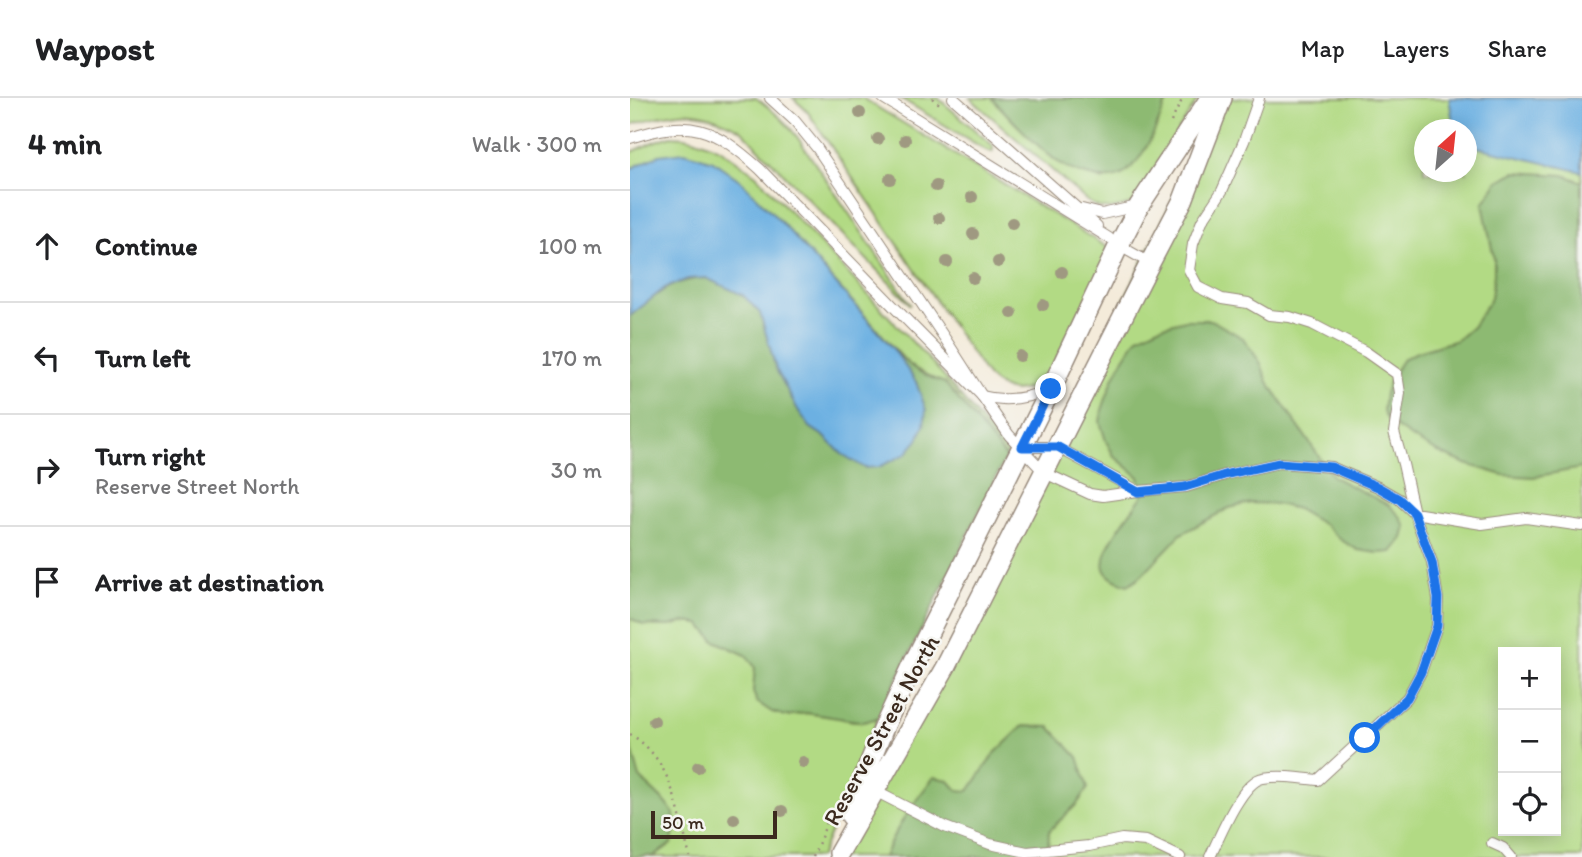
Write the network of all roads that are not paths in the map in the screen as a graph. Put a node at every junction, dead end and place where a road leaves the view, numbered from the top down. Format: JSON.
{"nodes":[{"id":1,"x":770,"y":98,"type":"edge"},
{"id":2,"x":883,"y":98,"type":"edge"},
{"id":3,"x":953,"y":98,"type":"edge"},
{"id":4,"x":1210,"y":98,"type":"edge"},
{"id":5,"x":1222,"y":98,"type":"edge"},
{"id":6,"x":1259,"y":98,"type":"edge"},
{"id":7,"x":630,"y":138,"type":"edge"},
{"id":8,"x":1139,"y":206,"type":"junction"},
{"id":9,"x":1079,"y":209,"type":"junction"},
{"id":10,"x":1114,"y":242,"type":"junction"},
{"id":11,"x":1150,"y":263,"type":"junction"},
{"id":12,"x":1051,"y":389,"type":"junction"},
{"id":13,"x":982,"y":396,"type":"junction"},
{"id":14,"x":1022,"y":447,"type":"junction"},
{"id":15,"x":1058,"y":447,"type":"junction"},
{"id":16,"x":1045,"y":473,"type":"junction"},
{"id":17,"x":1138,"y":492,"type":"junction"},
{"id":18,"x":1414,"y":513,"type":"junction"},
{"id":19,"x":1582,"y":526,"type":"edge"},
{"id":20,"x":868,"y":788,"type":"junction"},
{"id":21,"x":1492,"y":843,"type":"dead end"},
{"id":22,"x":839,"y":855,"type":"edge"},
{"id":23,"x":1180,"y":857,"type":"edge"},
{"id":24,"x":1210,"y":857,"type":"edge"},
{"id":25,"x":1511,"y":857,"type":"edge"}],
"edges":[{"from":1,"to":13,"type":"lane"},
{"from":2,"to":10,"type":"lane"},
{"from":3,"to":9,"type":"lane"},
{"from":4,"to":8,"type":"street","name":"Reserve Street North"},
{"from":5,"to":11,"type":"street","name":"Reserve Street North"},
{"from":6,"to":18,"type":"lane"},
{"from":7,"to":13,"type":"lane"},
{"from":8,"to":9,"type":"lane"},
{"from":8,"to":10,"type":"street","name":"Reserve Street North"},
{"from":9,"to":10,"type":"lane"},
{"from":10,"to":11,"type":"lane"},
{"from":10,"to":12,"type":"street","name":"Reserve Street North"},
{"from":11,"to":15,"type":"street","name":"Reserve Street North"},
{"from":12,"to":13,"type":"lane"},
{"from":12,"to":14,"type":"street","name":"Reserve Street North"},
{"from":13,"to":14,"type":"lane"},
{"from":14,"to":15,"type":"lane"},
{"from":14,"to":16,"type":"lane"},
{"from":14,"to":20,"type":"street","name":"Reserve Street North"},
{"from":15,"to":16,"type":"street","name":"Reserve Street North"},
{"from":15,"to":17,"type":"lane"},
{"from":16,"to":17,"type":"lane"},
{"from":16,"to":20,"type":"street","name":"Reserve Street North"},
{"from":17,"to":18,"type":"lane"},
{"from":18,"to":19,"type":"lane"},
{"from":18,"to":24,"type":"lane"},
{"from":20,"to":22,"type":"street","name":"Reserve Street North"},
{"from":20,"to":23,"type":"lane"},
{"from":21,"to":25,"type":"lane"}]}
